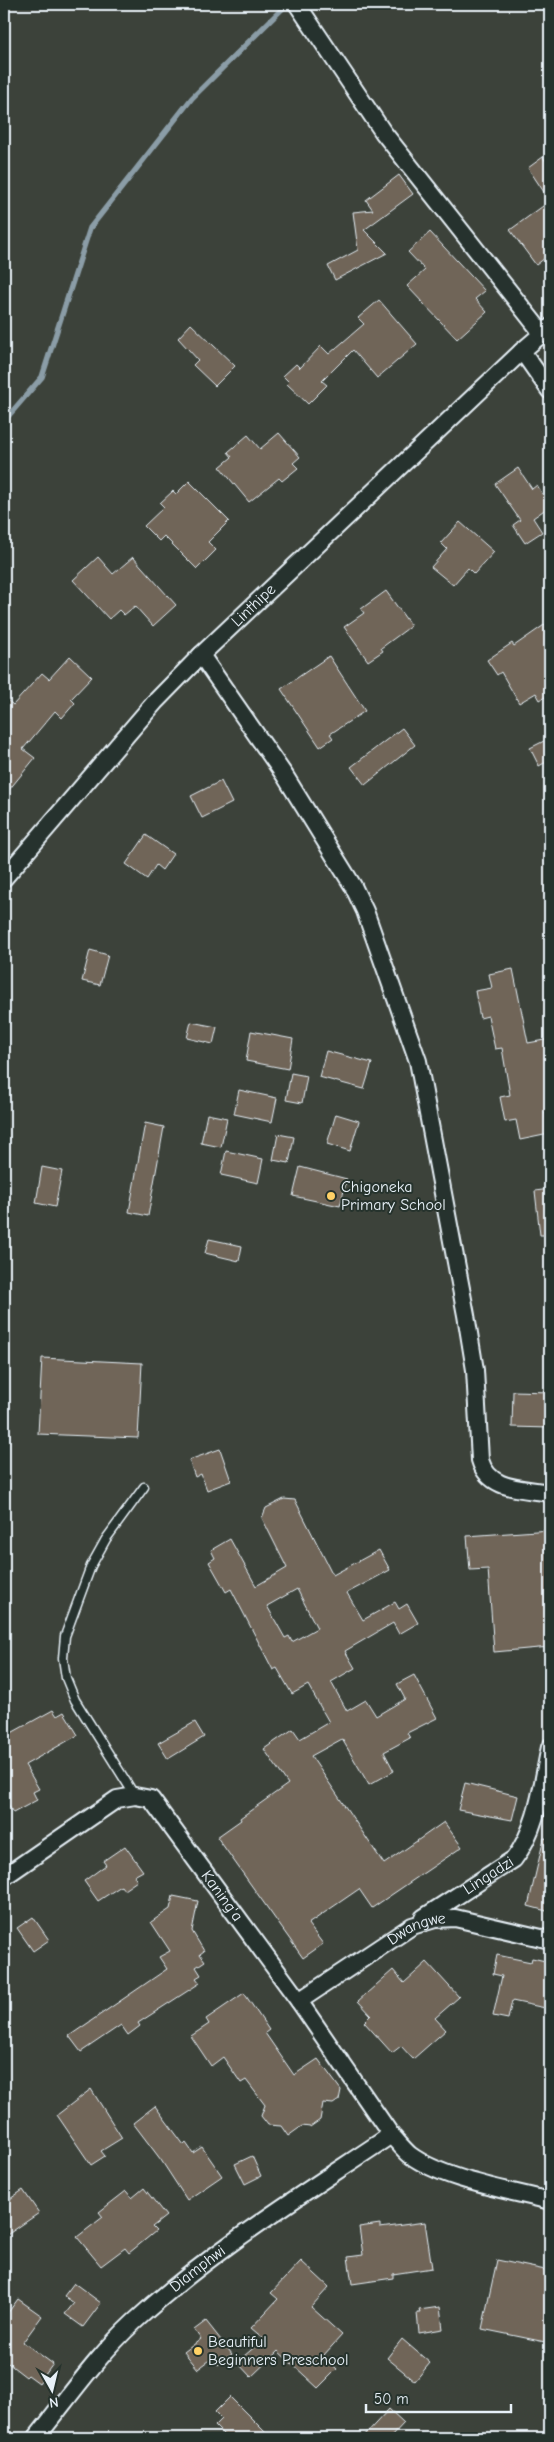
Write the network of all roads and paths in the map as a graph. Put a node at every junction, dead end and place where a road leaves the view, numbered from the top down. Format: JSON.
{"nodes":[{"id":1,"x":297,"y":4,"type":"edge"},
{"id":2,"x":546,"y":330,"type":"edge"},
{"id":3,"x":522,"y":351,"type":"junction"},
{"id":4,"x":550,"y":391,"type":"edge"},
{"id":5,"x":201,"y":655,"type":"junction"},
{"id":6,"x":4,"y":878,"type":"edge"},
{"id":7,"x":144,"y":1487,"type":"dead end"},
{"id":8,"x":550,"y":1493,"type":"edge"},
{"id":9,"x":550,"y":1747,"type":"edge"},
{"id":10,"x":135,"y":1796,"type":"junction"},
{"id":11,"x":4,"y":1877,"type":"edge"},
{"id":12,"x":412,"y":1926,"type":"junction"},
{"id":13,"x":550,"y":1940,"type":"edge"},
{"id":14,"x":299,"y":2001,"type":"junction"},
{"id":15,"x":391,"y":2135,"type":"junction"},
{"id":16,"x":550,"y":2201,"type":"edge"},
{"id":17,"x":36,"y":2438,"type":"edge"}],
"edges":[{"from":1,"to":2,"type":"street"},
{"from":2,"to":3,"type":"street","name":"Linthipe"},
{"from":3,"to":4,"type":"street"},
{"from":3,"to":5,"type":"street","name":"Linthipe"},
{"from":5,"to":6,"type":"street","name":"Linthipe"},
{"from":5,"to":8,"type":"street"},
{"from":7,"to":10,"type":"lane"},
{"from":9,"to":12,"type":"street","name":"Lingadzi"},
{"from":10,"to":11,"type":"street"},
{"from":10,"to":14,"type":"street","name":"Kaning'a"},
{"from":12,"to":13,"type":"street","name":"Dwangwe"},
{"from":12,"to":14,"type":"street","name":"Dwangwe"},
{"from":14,"to":15,"type":"street","name":"Kaning'a"},
{"from":15,"to":16,"type":"street"},
{"from":15,"to":17,"type":"street","name":"Diamphwi"}]}
